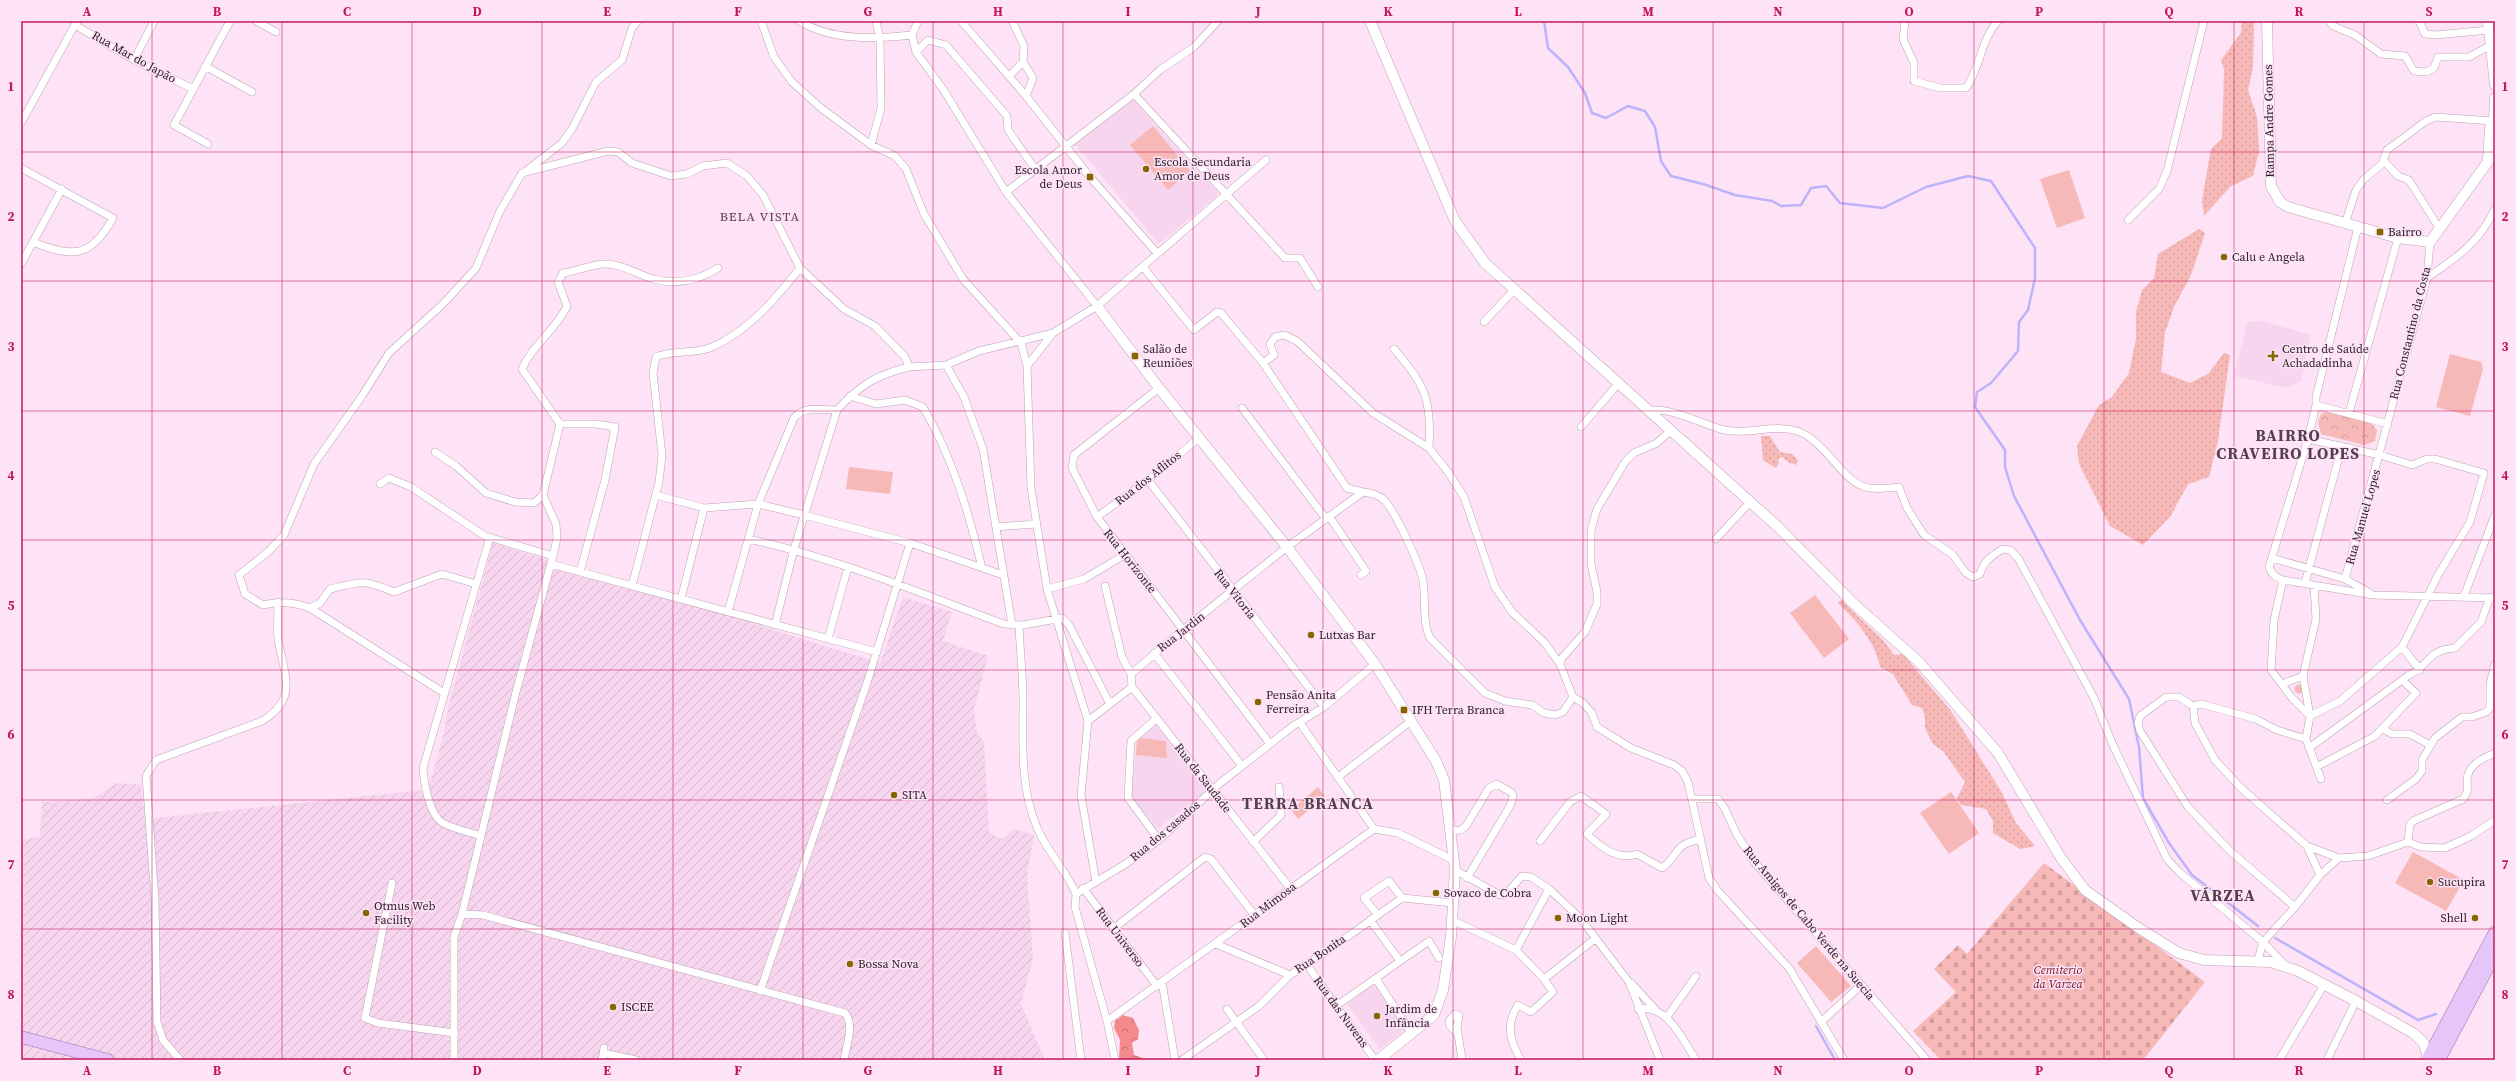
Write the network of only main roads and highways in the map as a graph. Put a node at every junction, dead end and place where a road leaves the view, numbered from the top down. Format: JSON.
{"nodes":[{"id":1,"x":2495,"y":932,"type":"edge"},
{"id":2,"x":2495,"y":954,"type":"edge"},
{"id":3,"x":21,"y":1037,"type":"edge"},
{"id":4,"x":108,"y":1060,"type":"edge"},
{"id":5,"x":2427,"y":1060,"type":"edge"},
{"id":6,"x":2439,"y":1060,"type":"edge"}],
"edges":[{"from":1,"to":5,"type":"main road"},
{"from":2,"to":6,"type":"main road"},
{"from":3,"to":4,"type":"main road"}]}
